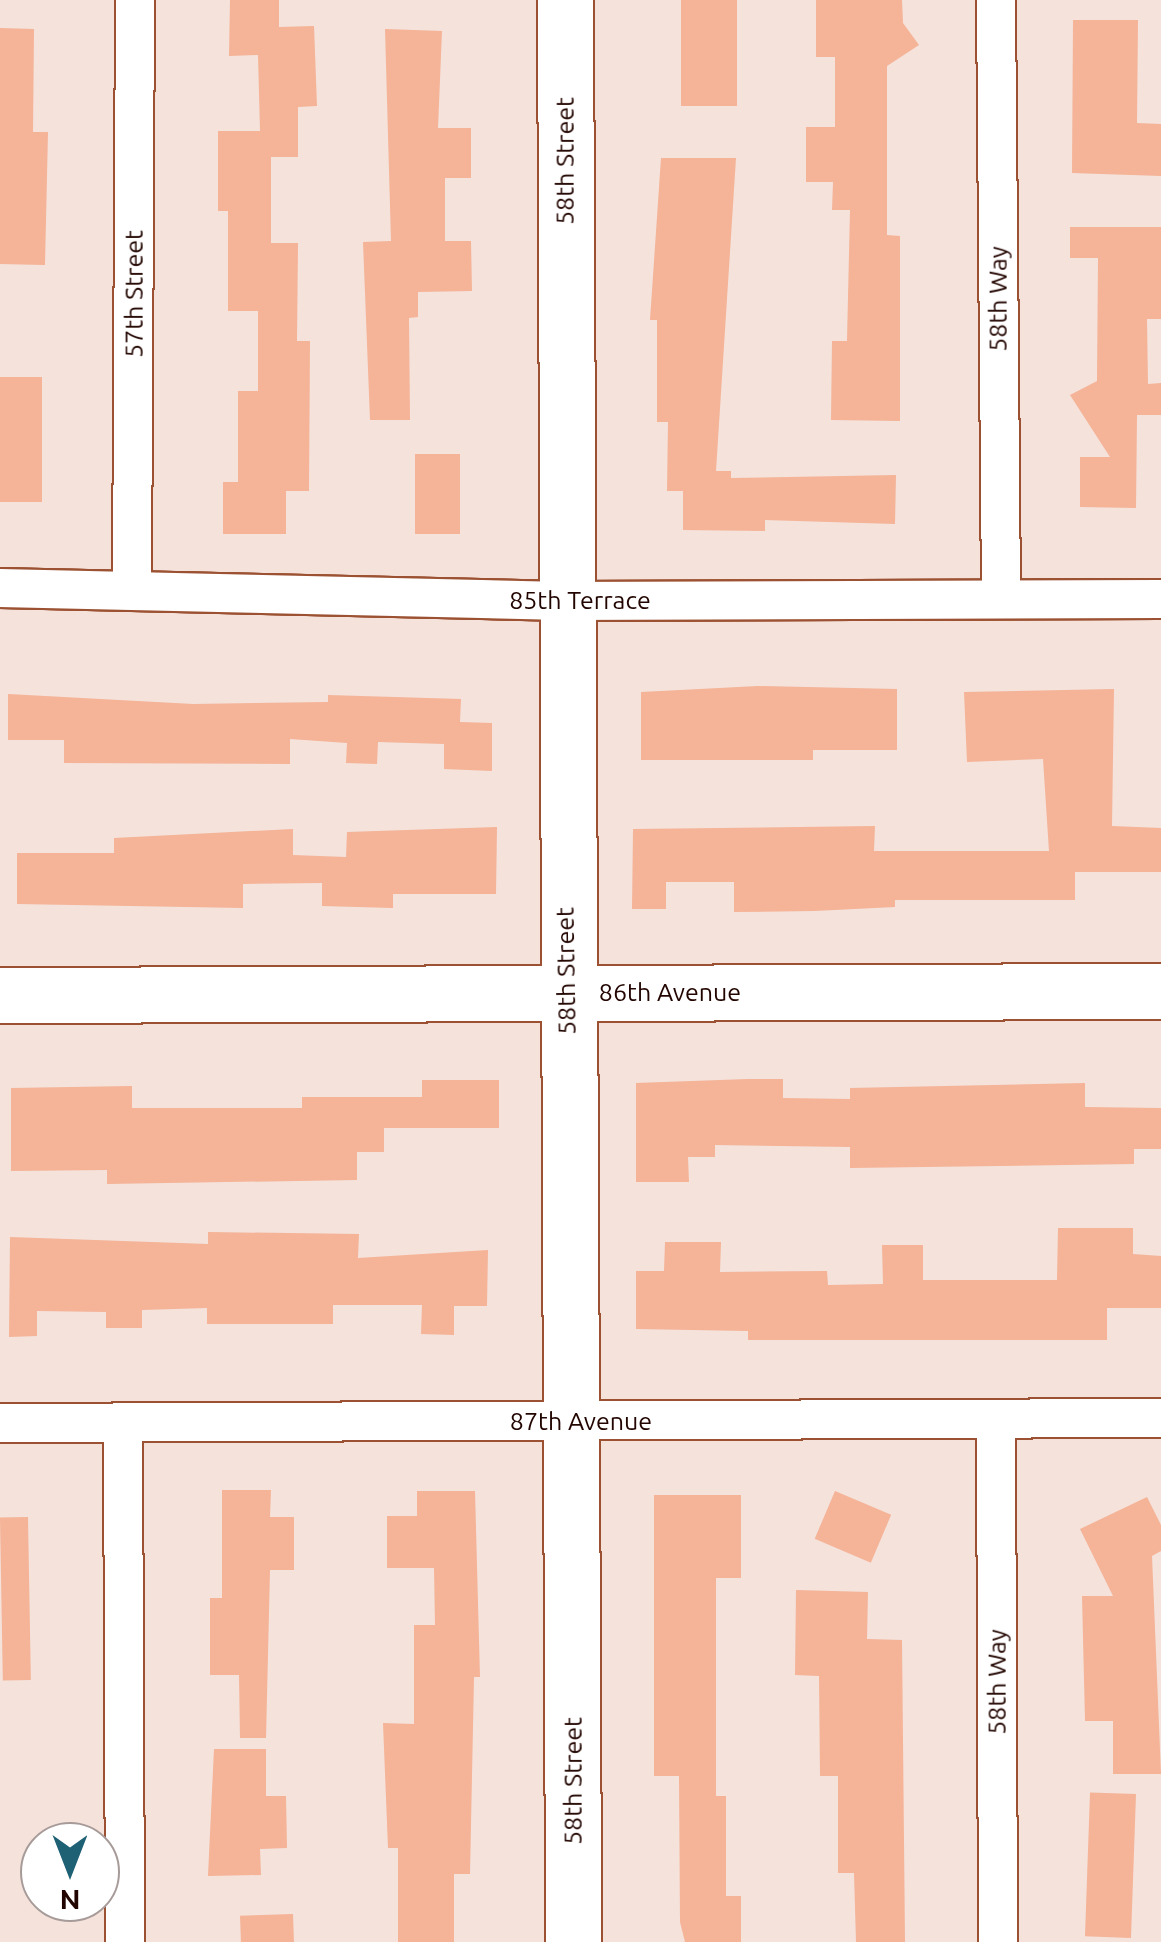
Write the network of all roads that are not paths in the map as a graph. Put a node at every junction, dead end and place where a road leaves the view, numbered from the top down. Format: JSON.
{"nodes":[{"id":1,"x":135,"y":0,"type":"edge"},
{"id":2,"x":566,"y":0,"type":"edge"},
{"id":3,"x":996,"y":0,"type":"edge"},
{"id":4,"x":0,"y":588,"type":"edge"},
{"id":5,"x":132,"y":588,"type":"junction"},
{"id":6,"x":1001,"y":597,"type":"junction"},
{"id":7,"x":1161,"y":599,"type":"edge"},
{"id":8,"x":563,"y":602,"type":"junction"},
{"id":9,"x":1161,"y":991,"type":"edge"},
{"id":10,"x":566,"y":992,"type":"junction"},
{"id":11,"x":0,"y":995,"type":"edge"},
{"id":12,"x":1161,"y":1418,"type":"edge"},
{"id":13,"x":573,"y":1421,"type":"junction"},
{"id":14,"x":123,"y":1422,"type":"junction"},
{"id":15,"x":996,"y":1422,"type":"junction"},
{"id":16,"x":0,"y":1423,"type":"edge"},
{"id":17,"x":125,"y":1942,"type":"edge"},
{"id":18,"x":573,"y":1942,"type":"edge"},
{"id":19,"x":998,"y":1942,"type":"edge"}],
"edges":[{"from":1,"to":5,"type":"street","name":"57th Street"},
{"from":2,"to":8,"type":"street","name":"58th Street"},
{"from":3,"to":6,"type":"street","name":"58th Way"},
{"from":4,"to":5,"type":"street","name":"85th Terrace"},
{"from":5,"to":8,"type":"street","name":"85th Terrace"},
{"from":6,"to":7,"type":"street","name":"85th Terrace"},
{"from":6,"to":8,"type":"street","name":"85th Terrace"},
{"from":8,"to":10,"type":"street","name":"58th Street"},
{"from":9,"to":10,"type":"street","name":"86th Avenue"},
{"from":10,"to":11,"type":"street","name":"86th Avenue"},
{"from":10,"to":13,"type":"street","name":"58th Street"},
{"from":12,"to":15,"type":"street","name":"87th Avenue"},
{"from":13,"to":14,"type":"street","name":"87th Avenue"},
{"from":13,"to":15,"type":"street","name":"87th Avenue"},
{"from":13,"to":18,"type":"street","name":"58th Street"},
{"from":14,"to":16,"type":"street","name":"87th Avenue"},
{"from":14,"to":17,"type":"street"},
{"from":15,"to":19,"type":"street","name":"58th Way"}]}
